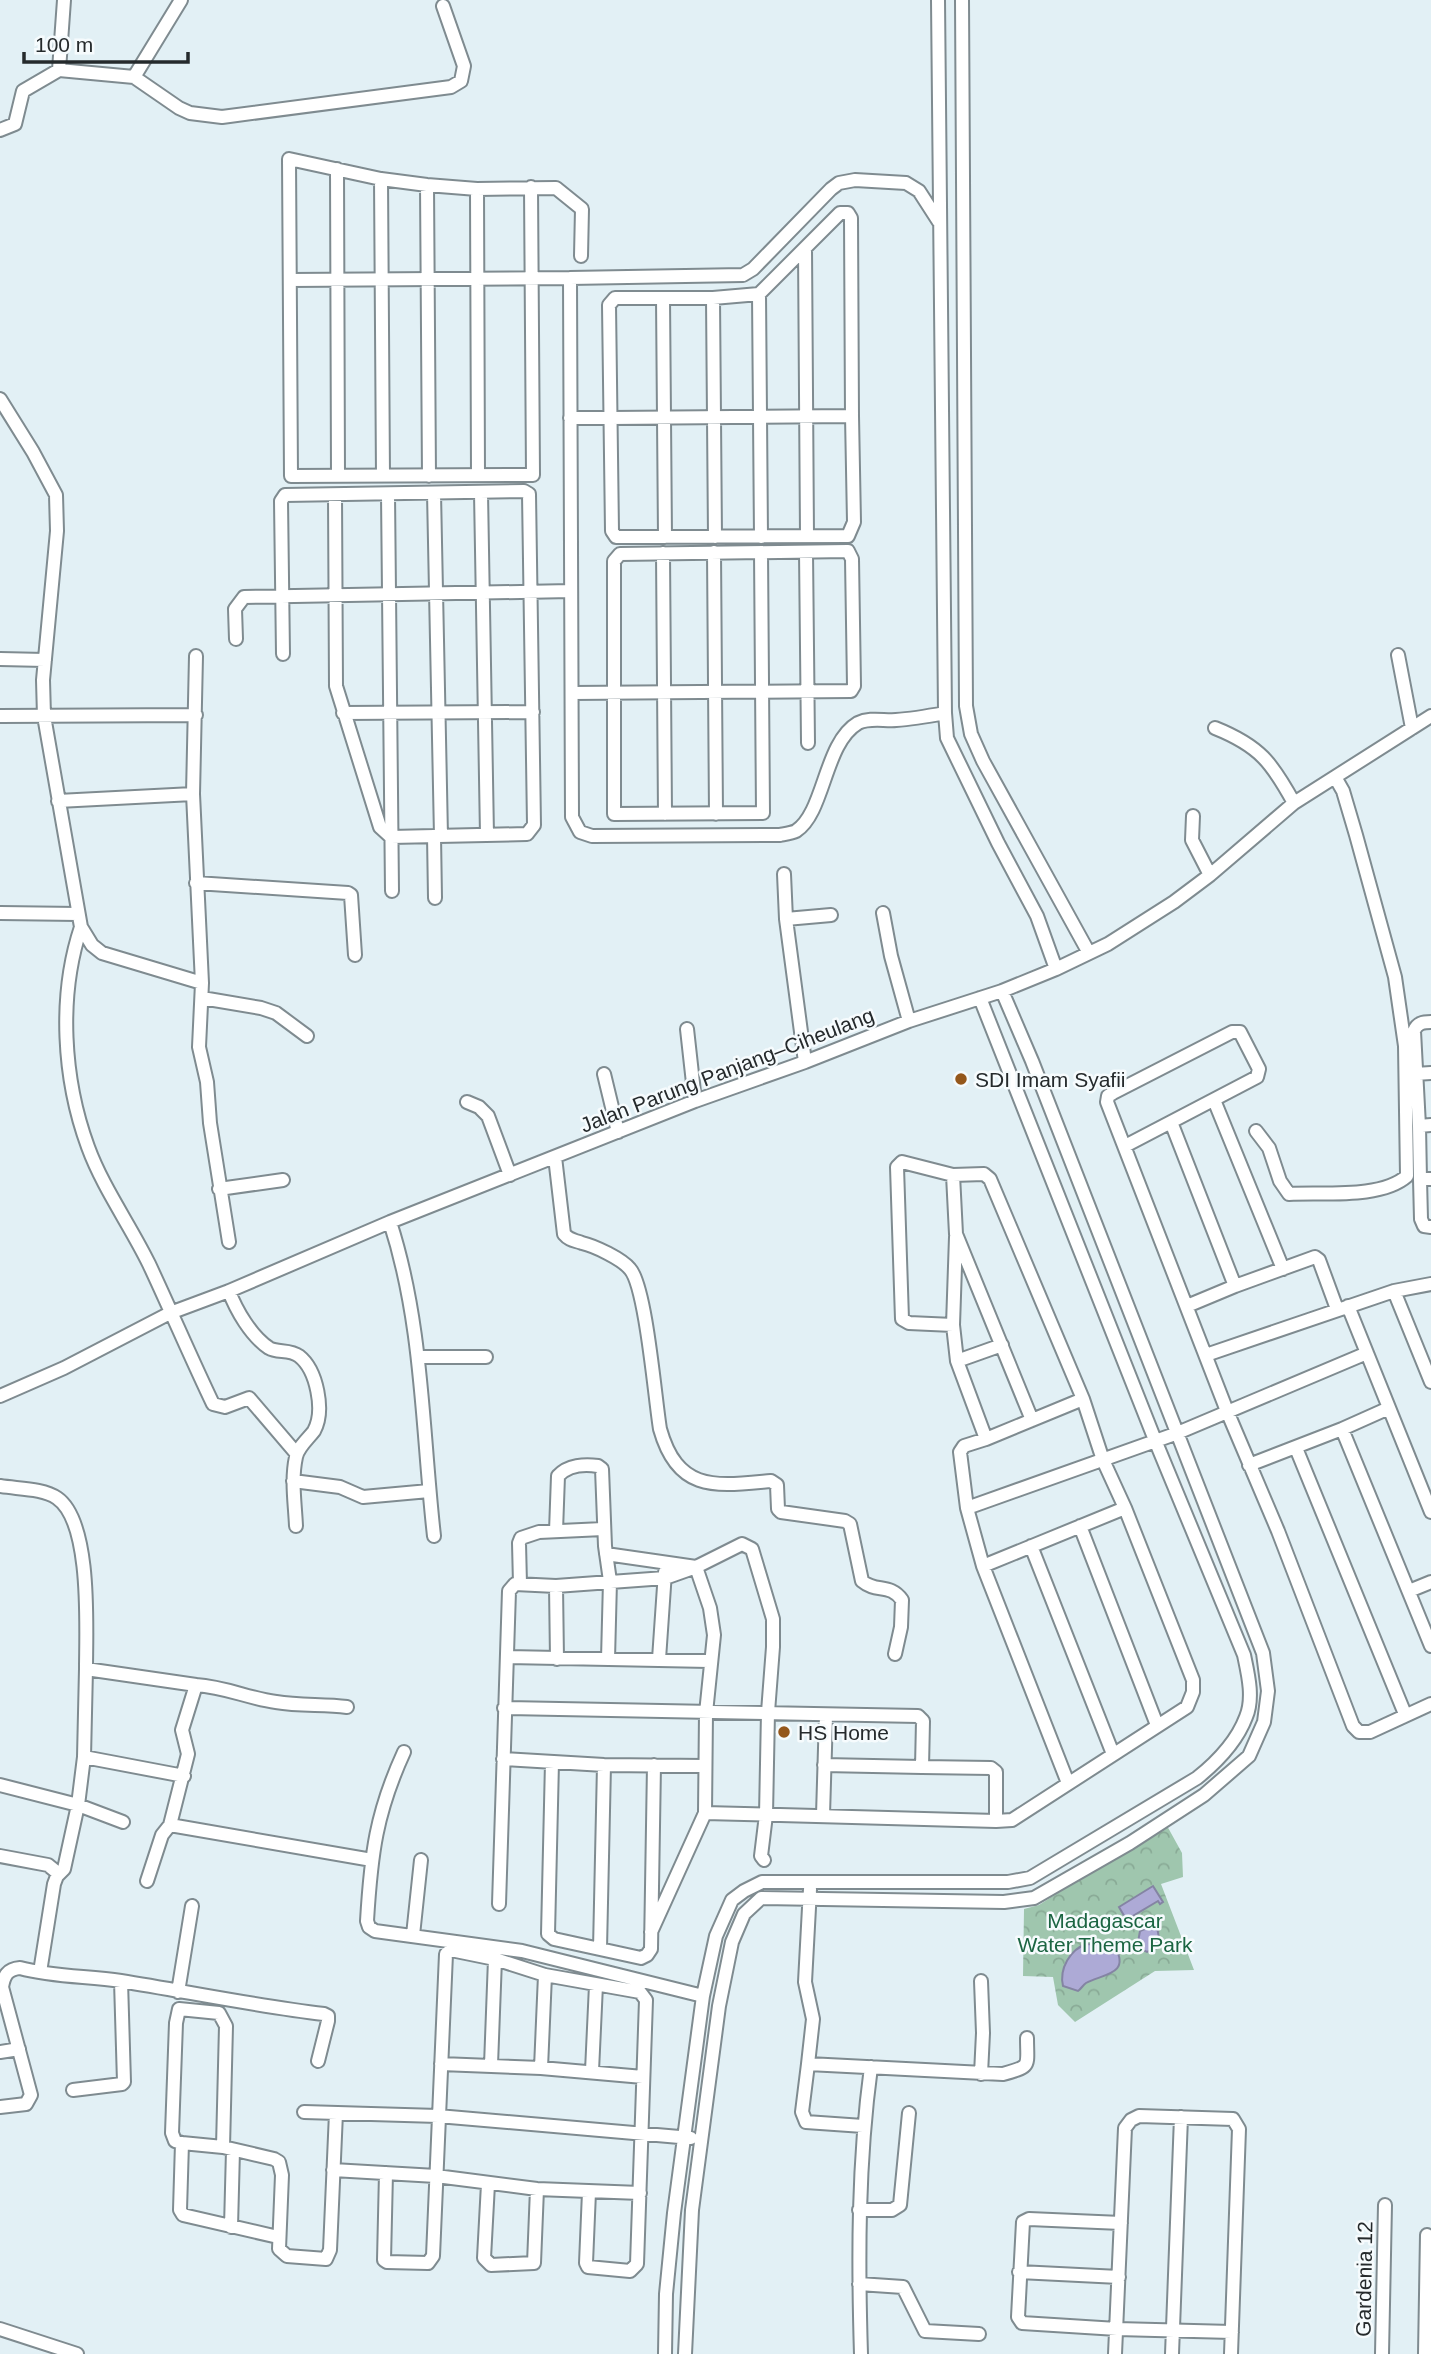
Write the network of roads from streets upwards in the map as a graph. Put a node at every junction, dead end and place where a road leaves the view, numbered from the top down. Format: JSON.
{"nodes":[{"id":1,"x":64,"y":0,"type":"edge"},
{"id":2,"x":181,"y":0,"type":"edge"},
{"id":3,"x":938,"y":0,"type":"edge"},
{"id":4,"x":962,"y":0,"type":"edge"},
{"id":5,"x":443,"y":6,"type":"dead end"},
{"id":6,"x":59,"y":70,"type":"junction"},
{"id":7,"x":134,"y":77,"type":"junction"},
{"id":8,"x":0,"y":130,"type":"edge"},
{"id":9,"x":337,"y":169,"type":"junction"},
{"id":10,"x":381,"y":178,"type":"junction"},
{"id":11,"x":427,"y":185,"type":"junction"},
{"id":12,"x":531,"y":187,"type":"junction"},
{"id":13,"x":477,"y":189,"type":"junction"},
{"id":14,"x":939,"y":222,"type":"junction"},
{"id":15,"x":805,"y":248,"type":"junction"},
{"id":16,"x":581,"y":256,"type":"dead end"},
{"id":17,"x":532,"y":278,"type":"junction"},
{"id":18,"x":570,"y":278,"type":"junction"},
{"id":19,"x":337,"y":279,"type":"junction"},
{"id":20,"x":382,"y":279,"type":"junction"},
{"id":21,"x":428,"y":279,"type":"junction"},
{"id":22,"x":478,"y":279,"type":"junction"},
{"id":23,"x":290,"y":280,"type":"junction"},
{"id":24,"x":759,"y":294,"type":"junction"},
{"id":25,"x":663,"y":298,"type":"junction"},
{"id":26,"x":713,"y":298,"type":"junction"},
{"id":27,"x":0,"y":399,"type":"edge"},
{"id":28,"x":806,"y":416,"type":"junction"},
{"id":29,"x":852,"y":416,"type":"junction"},
{"id":30,"x":664,"y":417,"type":"junction"},
{"id":31,"x":714,"y":417,"type":"junction"},
{"id":32,"x":760,"y":417,"type":"junction"},
{"id":33,"x":570,"y":418,"type":"junction"},
{"id":34,"x":610,"y":418,"type":"junction"},
{"id":35,"x":5,"y":419,"type":"edge"},
{"id":36,"x":478,"y":475,"type":"junction"},
{"id":37,"x":338,"y":476,"type":"junction"},
{"id":38,"x":383,"y":476,"type":"junction"},
{"id":39,"x":429,"y":476,"type":"junction"},
{"id":40,"x":481,"y":493,"type":"junction"},
{"id":41,"x":387,"y":494,"type":"junction"},
{"id":42,"x":434,"y":494,"type":"junction"},
{"id":43,"x":335,"y":495,"type":"junction"},
{"id":44,"x":807,"y":536,"type":"junction"},
{"id":45,"x":664,"y":537,"type":"junction"},
{"id":46,"x":715,"y":537,"type":"junction"},
{"id":47,"x":761,"y":537,"type":"junction"},
{"id":48,"x":714,"y":552,"type":"junction"},
{"id":49,"x":761,"y":552,"type":"junction"},
{"id":50,"x":806,"y":552,"type":"junction"},
{"id":51,"x":663,"y":553,"type":"junction"},
{"id":52,"x":571,"y":591,"type":"junction"},
{"id":53,"x":532,"y":592,"type":"junction"},
{"id":54,"x":483,"y":593,"type":"junction"},
{"id":55,"x":388,"y":594,"type":"junction"},
{"id":56,"x":436,"y":594,"type":"junction"},
{"id":57,"x":283,"y":596,"type":"junction"},
{"id":58,"x":335,"y":596,"type":"junction"},
{"id":59,"x":236,"y":639,"type":"dead end"},
{"id":60,"x":284,"y":654,"type":"dead end"},
{"id":61,"x":196,"y":656,"type":"dead end"},
{"id":62,"x":1398,"y":656,"type":"dead end"},
{"id":63,"x":0,"y":659,"type":"edge"},
{"id":64,"x":45,"y":660,"type":"junction"},
{"id":65,"x":762,"y":691,"type":"junction"},
{"id":66,"x":807,"y":691,"type":"junction"},
{"id":67,"x":613,"y":692,"type":"junction"},
{"id":68,"x":664,"y":692,"type":"junction"},
{"id":69,"x":715,"y":692,"type":"junction"},
{"id":70,"x":572,"y":693,"type":"junction"},
{"id":71,"x":485,"y":712,"type":"junction"},
{"id":72,"x":533,"y":712,"type":"junction"},
{"id":73,"x":343,"y":713,"type":"junction"},
{"id":74,"x":390,"y":713,"type":"junction"},
{"id":75,"x":438,"y":713,"type":"junction"},
{"id":76,"x":945,"y":713,"type":"junction"},
{"id":77,"x":196,"y":715,"type":"junction"},
{"id":78,"x":0,"y":716,"type":"edge"},
{"id":79,"x":44,"y":716,"type":"junction"},
{"id":80,"x":1431,"y":716,"type":"edge"},
{"id":81,"x":1215,"y":728,"type":"dead end"},
{"id":82,"x":1412,"y":728,"type":"junction"},
{"id":83,"x":808,"y":743,"type":"dead end"},
{"id":84,"x":1335,"y":777,"type":"junction"},
{"id":85,"x":193,"y":794,"type":"junction"},
{"id":86,"x":58,"y":801,"type":"junction"},
{"id":87,"x":1294,"y":803,"type":"junction"},
{"id":88,"x":665,"y":814,"type":"junction"},
{"id":89,"x":716,"y":814,"type":"junction"},
{"id":90,"x":1193,"y":816,"type":"dead end"},
{"id":91,"x":486,"y":835,"type":"junction"},
{"id":92,"x":437,"y":836,"type":"junction"},
{"id":93,"x":391,"y":837,"type":"junction"},
{"id":94,"x":783,"y":874,"type":"dead end"},
{"id":95,"x":1210,"y":875,"type":"junction"},
{"id":96,"x":196,"y":883,"type":"junction"},
{"id":97,"x":392,"y":891,"type":"dead end"},
{"id":98,"x":435,"y":898,"type":"dead end"},
{"id":99,"x":0,"y":913,"type":"edge"},
{"id":100,"x":883,"y":913,"type":"dead end"},
{"id":101,"x":831,"y":915,"type":"dead end"},
{"id":102,"x":786,"y":919,"type":"junction"},
{"id":103,"x":79,"y":921,"type":"junction"},
{"id":104,"x":1089,"y":953,"type":"junction"},
{"id":105,"x":355,"y":955,"type":"dead end"},
{"id":106,"x":1056,"y":969,"type":"junction"},
{"id":107,"x":202,"y":983,"type":"junction"},
{"id":108,"x":1002,"y":991,"type":"junction"},
{"id":109,"x":202,"y":998,"type":"junction"},
{"id":110,"x":980,"y":998,"type":"junction"},
{"id":111,"x":909,"y":1021,"type":"junction"},
{"id":112,"x":1431,"y":1022,"type":"edge"},
{"id":113,"x":687,"y":1030,"type":"dead end"},
{"id":114,"x":307,"y":1036,"type":"dead end"},
{"id":115,"x":805,"y":1062,"type":"junction"},
{"id":116,"x":1431,"y":1073,"type":"edge"},
{"id":117,"x":604,"y":1074,"type":"dead end"},
{"id":118,"x":1415,"y":1074,"type":"junction"},
{"id":119,"x":1214,"y":1100,"type":"junction"},
{"id":120,"x":695,"y":1101,"type":"junction"},
{"id":121,"x":467,"y":1102,"type":"dead end"},
{"id":122,"x":1171,"y":1122,"type":"junction"},
{"id":123,"x":1425,"y":1125,"type":"edge"},
{"id":124,"x":1256,"y":1131,"type":"dead end"},
{"id":125,"x":618,"y":1132,"type":"junction"},
{"id":126,"x":1125,"y":1146,"type":"junction"},
{"id":127,"x":555,"y":1157,"type":"junction"},
{"id":128,"x":510,"y":1175,"type":"junction"},
{"id":129,"x":953,"y":1175,"type":"junction"},
{"id":130,"x":1426,"y":1179,"type":"edge"},
{"id":131,"x":283,"y":1181,"type":"dead end"},
{"id":132,"x":219,"y":1189,"type":"junction"},
{"id":133,"x":390,"y":1222,"type":"junction"},
{"id":134,"x":1431,"y":1227,"type":"edge"},
{"id":135,"x":956,"y":1234,"type":"junction"},
{"id":136,"x":229,"y":1242,"type":"dead end"},
{"id":137,"x":1283,"y":1269,"type":"junction"},
{"id":138,"x":1431,"y":1284,"type":"edge"},
{"id":139,"x":1235,"y":1286,"type":"junction"},
{"id":140,"x":229,"y":1291,"type":"junction"},
{"id":141,"x":1394,"y":1291,"type":"junction"},
{"id":142,"x":1186,"y":1306,"type":"junction"},
{"id":143,"x":1342,"y":1307,"type":"junction"},
{"id":144,"x":170,"y":1313,"type":"junction"},
{"id":145,"x":953,"y":1325,"type":"junction"},
{"id":146,"x":1002,"y":1345,"type":"junction"},
{"id":147,"x":1367,"y":1353,"type":"junction"},
{"id":148,"x":1206,"y":1355,"type":"junction"},
{"id":149,"x":419,"y":1357,"type":"junction"},
{"id":150,"x":486,"y":1357,"type":"dead end"},
{"id":151,"x":957,"y":1361,"type":"junction"},
{"id":152,"x":1431,"y":1382,"type":"edge"},
{"id":153,"x":0,"y":1396,"type":"edge"},
{"id":154,"x":1083,"y":1399,"type":"junction"},
{"id":155,"x":1389,"y":1408,"type":"junction"},
{"id":156,"x":1227,"y":1411,"type":"junction"},
{"id":157,"x":1031,"y":1420,"type":"junction"},
{"id":158,"x":1342,"y":1429,"type":"junction"},
{"id":159,"x":1175,"y":1434,"type":"junction"},
{"id":160,"x":986,"y":1439,"type":"junction"},
{"id":161,"x":1155,"y":1440,"type":"junction"},
{"id":162,"x":1296,"y":1448,"type":"junction"},
{"id":163,"x":296,"y":1453,"type":"junction"},
{"id":164,"x":1103,"y":1460,"type":"junction"},
{"id":165,"x":1249,"y":1465,"type":"junction"},
{"id":166,"x":293,"y":1481,"type":"junction"},
{"id":167,"x":0,"y":1486,"type":"edge"},
{"id":168,"x":429,"y":1491,"type":"junction"},
{"id":169,"x":967,"y":1508,"type":"junction"},
{"id":170,"x":1125,"y":1508,"type":"junction"},
{"id":171,"x":1431,"y":1512,"type":"edge"},
{"id":172,"x":296,"y":1526,"type":"dead end"},
{"id":173,"x":1080,"y":1526,"type":"junction"},
{"id":174,"x":603,"y":1529,"type":"junction"},
{"id":175,"x":556,"y":1531,"type":"junction"},
{"id":176,"x":434,"y":1536,"type":"dead end"},
{"id":177,"x":1031,"y":1546,"type":"junction"},
{"id":178,"x":606,"y":1555,"type":"junction"},
{"id":179,"x":665,"y":1563,"type":"junction"},
{"id":180,"x":983,"y":1566,"type":"junction"},
{"id":181,"x":696,"y":1567,"type":"junction"},
{"id":182,"x":665,"y":1577,"type":"junction"},
{"id":183,"x":610,"y":1581,"type":"junction"},
{"id":184,"x":1431,"y":1582,"type":"edge"},
{"id":185,"x":520,"y":1584,"type":"junction"},
{"id":186,"x":556,"y":1586,"type":"junction"},
{"id":187,"x":1409,"y":1591,"type":"junction"},
{"id":188,"x":1431,"y":1646,"type":"edge"},
{"id":189,"x":895,"y":1654,"type":"dead end"},
{"id":190,"x":508,"y":1657,"type":"junction"},
{"id":191,"x":557,"y":1659,"type":"junction"},
{"id":192,"x":608,"y":1659,"type":"junction"},
{"id":193,"x":659,"y":1659,"type":"junction"},
{"id":194,"x":709,"y":1661,"type":"junction"},
{"id":195,"x":86,"y":1669,"type":"junction"},
{"id":196,"x":196,"y":1685,"type":"junction"},
{"id":197,"x":1431,"y":1704,"type":"edge"},
{"id":198,"x":347,"y":1707,"type":"dead end"},
{"id":199,"x":504,"y":1708,"type":"junction"},
{"id":200,"x":768,"y":1712,"type":"junction"},
{"id":201,"x":706,"y":1713,"type":"junction"},
{"id":202,"x":1405,"y":1714,"type":"junction"},
{"id":203,"x":826,"y":1715,"type":"junction"},
{"id":204,"x":1157,"y":1726,"type":"junction"},
{"id":205,"x":404,"y":1752,"type":"dead end"},
{"id":206,"x":1113,"y":1754,"type":"junction"},
{"id":207,"x":84,"y":1757,"type":"junction"},
{"id":208,"x":503,"y":1759,"type":"junction"},
{"id":209,"x":552,"y":1762,"type":"junction"},
{"id":210,"x":604,"y":1765,"type":"junction"},
{"id":211,"x":654,"y":1765,"type":"junction"},
{"id":212,"x":824,"y":1765,"type":"junction"},
{"id":213,"x":705,"y":1766,"type":"junction"},
{"id":214,"x":922,"y":1767,"type":"junction"},
{"id":215,"x":184,"y":1776,"type":"junction"},
{"id":216,"x":1068,"y":1783,"type":"junction"},
{"id":217,"x":0,"y":1785,"type":"edge"},
{"id":218,"x":78,"y":1805,"type":"junction"},
{"id":219,"x":705,"y":1813,"type":"junction"},
{"id":220,"x":766,"y":1815,"type":"junction"},
{"id":221,"x":823,"y":1815,"type":"junction"},
{"id":222,"x":996,"y":1821,"type":"junction"},
{"id":223,"x":122,"y":1822,"type":"dead end"},
{"id":224,"x":170,"y":1825,"type":"junction"},
{"id":225,"x":0,"y":1856,"type":"edge"},
{"id":226,"x":372,"y":1860,"type":"junction"},
{"id":227,"x":421,"y":1860,"type":"dead end"},
{"id":228,"x":58,"y":1874,"type":"junction"},
{"id":229,"x":147,"y":1881,"type":"dead end"},
{"id":230,"x":762,"y":1882,"type":"junction"},
{"id":231,"x":810,"y":1882,"type":"junction"},
{"id":232,"x":761,"y":1898,"type":"junction"},
{"id":233,"x":810,"y":1898,"type":"junction"},
{"id":234,"x":499,"y":1904,"type":"dead end"},
{"id":235,"x":192,"y":1906,"type":"dead end"},
{"id":236,"x":652,"y":1932,"type":"junction"},
{"id":237,"x":413,"y":1935,"type":"junction"},
{"id":238,"x":600,"y":1949,"type":"junction"},
{"id":239,"x":495,"y":1959,"type":"junction"},
{"id":240,"x":40,"y":1972,"type":"junction"},
{"id":241,"x":545,"y":1975,"type":"junction"},
{"id":242,"x":981,"y":1980,"type":"dead end"},
{"id":243,"x":121,"y":1981,"type":"junction"},
{"id":244,"x":596,"y":1985,"type":"junction"},
{"id":245,"x":178,"y":1992,"type":"junction"},
{"id":246,"x":703,"y":1996,"type":"junction"},
{"id":247,"x":1027,"y":2038,"type":"dead end"},
{"id":248,"x":19,"y":2049,"type":"junction"},
{"id":249,"x":0,"y":2052,"type":"edge"},
{"id":250,"x":318,"y":2061,"type":"dead end"},
{"id":251,"x":441,"y":2064,"type":"junction"},
{"id":252,"x":808,"y":2064,"type":"junction"},
{"id":253,"x":491,"y":2065,"type":"junction"},
{"id":254,"x":871,"y":2067,"type":"junction"},
{"id":255,"x":541,"y":2068,"type":"junction"},
{"id":256,"x":592,"y":2071,"type":"junction"},
{"id":257,"x":981,"y":2074,"type":"junction"},
{"id":258,"x":643,"y":2077,"type":"junction"},
{"id":259,"x":73,"y":2090,"type":"dead end"},
{"id":260,"x":0,"y":2108,"type":"edge"},
{"id":261,"x":304,"y":2112,"type":"dead end"},
{"id":262,"x":336,"y":2113,"type":"junction"},
{"id":263,"x":909,"y":2113,"type":"dead end"},
{"id":264,"x":438,"y":2116,"type":"junction"},
{"id":265,"x":1181,"y":2117,"type":"junction"},
{"id":266,"x":863,"y":2126,"type":"junction"},
{"id":267,"x":642,"y":2136,"type":"junction"},
{"id":268,"x":683,"y":2137,"type":"junction"},
{"id":269,"x":701,"y":2140,"type":"junction"},
{"id":270,"x":182,"y":2143,"type":"junction"},
{"id":271,"x":228,"y":2149,"type":"junction"},
{"id":272,"x":334,"y":2170,"type":"junction"},
{"id":273,"x":386,"y":2173,"type":"junction"},
{"id":274,"x":436,"y":2176,"type":"junction"},
{"id":275,"x":488,"y":2184,"type":"junction"},
{"id":276,"x":537,"y":2189,"type":"junction"},
{"id":277,"x":589,"y":2192,"type":"junction"},
{"id":278,"x":640,"y":2193,"type":"junction"},
{"id":279,"x":1385,"y":2205,"type":"dead end"},
{"id":280,"x":859,"y":2210,"type":"junction"},
{"id":281,"x":1121,"y":2223,"type":"junction"},
{"id":282,"x":231,"y":2227,"type":"junction"},
{"id":283,"x":1427,"y":2235,"type":"dead end"},
{"id":284,"x":278,"y":2237,"type":"junction"},
{"id":285,"x":1019,"y":2272,"type":"junction"},
{"id":286,"x":1119,"y":2277,"type":"junction"},
{"id":287,"x":859,"y":2284,"type":"junction"},
{"id":288,"x":0,"y":2329,"type":"edge"},
{"id":289,"x":1117,"y":2329,"type":"junction"},
{"id":290,"x":1172,"y":2330,"type":"junction"},
{"id":291,"x":1232,"y":2332,"type":"junction"},
{"id":292,"x":979,"y":2334,"type":"dead end"},
{"id":293,"x":77,"y":2354,"type":"edge"},
{"id":294,"x":665,"y":2354,"type":"edge"},
{"id":295,"x":685,"y":2354,"type":"edge"},
{"id":296,"x":861,"y":2354,"type":"edge"},
{"id":297,"x":1115,"y":2354,"type":"edge"},
{"id":298,"x":1172,"y":2354,"type":"edge"},
{"id":299,"x":1231,"y":2354,"type":"edge"},
{"id":300,"x":1382,"y":2354,"type":"edge"},
{"id":301,"x":1425,"y":2354,"type":"edge"}],
"edges":[{"from":1,"to":6,"type":"street"},
{"from":2,"to":7,"type":"street"},
{"from":3,"to":14,"type":"street"},
{"from":4,"to":104,"type":"street"},
{"from":5,"to":7,"type":"street"},
{"from":6,"to":7,"type":"street"},
{"from":6,"to":8,"type":"street"},
{"from":9,"to":10,"type":"street"},
{"from":9,"to":19,"type":"street"},
{"from":9,"to":23,"type":"street"},
{"from":10,"to":11,"type":"street"},
{"from":10,"to":20,"type":"street"},
{"from":11,"to":13,"type":"street"},
{"from":11,"to":21,"type":"street"},
{"from":12,"to":13,"type":"street"},
{"from":12,"to":16,"type":"street"},
{"from":12,"to":17,"type":"street"},
{"from":13,"to":22,"type":"street"},
{"from":14,"to":18,"type":"street"},
{"from":14,"to":76,"type":"street"},
{"from":15,"to":24,"type":"street"},
{"from":15,"to":28,"type":"street"},
{"from":15,"to":29,"type":"street"},
{"from":17,"to":18,"type":"street"},
{"from":17,"to":22,"type":"street"},
{"from":17,"to":36,"type":"street"},
{"from":18,"to":33,"type":"street"},
{"from":19,"to":20,"type":"street"},
{"from":19,"to":23,"type":"street"},
{"from":19,"to":37,"type":"street"},
{"from":20,"to":21,"type":"street"},
{"from":20,"to":38,"type":"street"},
{"from":21,"to":22,"type":"street"},
{"from":21,"to":39,"type":"street"},
{"from":22,"to":36,"type":"street"},
{"from":23,"to":37,"type":"street"},
{"from":24,"to":26,"type":"street"},
{"from":24,"to":32,"type":"street"},
{"from":25,"to":26,"type":"street"},
{"from":25,"to":30,"type":"street"},
{"from":25,"to":34,"type":"street"},
{"from":26,"to":31,"type":"street"},
{"from":27,"to":35,"type":"street"},
{"from":28,"to":29,"type":"street"},
{"from":28,"to":32,"type":"street"},
{"from":28,"to":44,"type":"street"},
{"from":29,"to":44,"type":"street"},
{"from":30,"to":31,"type":"street"},
{"from":30,"to":34,"type":"street"},
{"from":30,"to":45,"type":"street"},
{"from":31,"to":32,"type":"street"},
{"from":31,"to":46,"type":"street"},
{"from":32,"to":47,"type":"street"},
{"from":33,"to":34,"type":"street"},
{"from":33,"to":52,"type":"street"},
{"from":34,"to":45,"type":"street"},
{"from":35,"to":64,"type":"street"},
{"from":36,"to":39,"type":"street"},
{"from":37,"to":38,"type":"street"},
{"from":38,"to":39,"type":"street"},
{"from":40,"to":42,"type":"street"},
{"from":40,"to":53,"type":"street"},
{"from":40,"to":54,"type":"street"},
{"from":41,"to":42,"type":"street"},
{"from":41,"to":43,"type":"street"},
{"from":41,"to":55,"type":"street"},
{"from":42,"to":56,"type":"street"},
{"from":43,"to":57,"type":"street"},
{"from":43,"to":58,"type":"street"},
{"from":44,"to":47,"type":"street"},
{"from":45,"to":46,"type":"street"},
{"from":46,"to":47,"type":"street"},
{"from":48,"to":49,"type":"street"},
{"from":48,"to":51,"type":"street"},
{"from":48,"to":69,"type":"street"},
{"from":49,"to":50,"type":"street"},
{"from":49,"to":65,"type":"street"},
{"from":50,"to":66,"type":"street"},
{"from":50,"to":66,"type":"street"},
{"from":51,"to":67,"type":"street"},
{"from":51,"to":68,"type":"street"},
{"from":52,"to":53,"type":"street"},
{"from":52,"to":70,"type":"street"},
{"from":53,"to":54,"type":"street"},
{"from":53,"to":72,"type":"street"},
{"from":54,"to":56,"type":"street"},
{"from":54,"to":71,"type":"street"},
{"from":55,"to":56,"type":"street"},
{"from":55,"to":58,"type":"street"},
{"from":55,"to":74,"type":"street"},
{"from":56,"to":75,"type":"street"},
{"from":57,"to":58,"type":"street"},
{"from":57,"to":59,"type":"street"},
{"from":57,"to":60,"type":"street"},
{"from":58,"to":73,"type":"street"},
{"from":61,"to":77,"type":"street"},
{"from":62,"to":82,"type":"street"},
{"from":63,"to":64,"type":"street"},
{"from":64,"to":79,"type":"street"},
{"from":65,"to":66,"type":"street"},
{"from":65,"to":69,"type":"street"},
{"from":65,"to":89,"type":"street"},
{"from":66,"to":83,"type":"street"},
{"from":67,"to":68,"type":"street"},
{"from":67,"to":70,"type":"street"},
{"from":67,"to":88,"type":"street"},
{"from":68,"to":69,"type":"street"},
{"from":68,"to":88,"type":"street"},
{"from":69,"to":89,"type":"street"},
{"from":70,"to":76,"type":"street"},
{"from":71,"to":72,"type":"street"},
{"from":71,"to":75,"type":"street"},
{"from":71,"to":91,"type":"street"},
{"from":72,"to":91,"type":"street"},
{"from":73,"to":74,"type":"street"},
{"from":73,"to":93,"type":"street"},
{"from":74,"to":75,"type":"street"},
{"from":74,"to":93,"type":"street"},
{"from":75,"to":92,"type":"street"},
{"from":76,"to":106,"type":"street"},
{"from":77,"to":79,"type":"street"},
{"from":77,"to":85,"type":"street"},
{"from":78,"to":79,"type":"street"},
{"from":79,"to":86,"type":"street"},
{"from":80,"to":82,"type":"street","name":"Jalan Parung Panjang–Ciheulang"},
{"from":81,"to":87,"type":"street"},
{"from":82,"to":84,"type":"street","name":"Jalan Parung Panjang–Ciheulang"},
{"from":84,"to":87,"type":"street","name":"Jalan Parung Panjang–Ciheulang"},
{"from":84,"to":124,"type":"street"},
{"from":85,"to":86,"type":"street"},
{"from":85,"to":96,"type":"street"},
{"from":86,"to":103,"type":"street"},
{"from":87,"to":95,"type":"street","name":"Jalan Parung Panjang–Ciheulang"},
{"from":88,"to":89,"type":"street"},
{"from":90,"to":95,"type":"street"},
{"from":91,"to":92,"type":"street"},
{"from":92,"to":93,"type":"street"},
{"from":92,"to":98,"type":"street"},
{"from":93,"to":97,"type":"street"},
{"from":94,"to":102,"type":"street"},
{"from":95,"to":104,"type":"street","name":"Jalan Parung Panjang–Ciheulang"},
{"from":96,"to":105,"type":"street"},
{"from":96,"to":107,"type":"street"},
{"from":99,"to":103,"type":"street"},
{"from":100,"to":111,"type":"street"},
{"from":101,"to":102,"type":"street"},
{"from":102,"to":115,"type":"street"},
{"from":103,"to":107,"type":"street"},
{"from":103,"to":144,"type":"street"},
{"from":104,"to":106,"type":"street","name":"Jalan Parung Panjang–Ciheulang"},
{"from":106,"to":108,"type":"street","name":"Jalan Parung Panjang–Ciheulang"},
{"from":107,"to":109,"type":"street"},
{"from":108,"to":110,"type":"street","name":"Jalan Parung Panjang–Ciheulang"},
{"from":108,"to":159,"type":"street"},
{"from":109,"to":114,"type":"street"},
{"from":109,"to":132,"type":"street"},
{"from":110,"to":111,"type":"street","name":"Jalan Parung Panjang–Ciheulang"},
{"from":110,"to":161,"type":"street"},
{"from":111,"to":115,"type":"street","name":"Jalan Parung Panjang–Ciheulang"},
{"from":112,"to":118,"type":"street"},
{"from":113,"to":120,"type":"street"},
{"from":115,"to":120,"type":"street","name":"Jalan Parung Panjang–Ciheulang"},
{"from":116,"to":118,"type":"street"},
{"from":117,"to":125,"type":"street"},
{"from":118,"to":123,"type":"street"},
{"from":119,"to":122,"type":"street"},
{"from":119,"to":126,"type":"street"},
{"from":119,"to":137,"type":"street"},
{"from":120,"to":125,"type":"street","name":"Jalan Parung Panjang–Ciheulang"},
{"from":121,"to":128,"type":"street"},
{"from":122,"to":126,"type":"street"},
{"from":122,"to":139,"type":"street"},
{"from":123,"to":130,"type":"street"},
{"from":125,"to":127,"type":"street","name":"Jalan Parung Panjang–Ciheulang"},
{"from":126,"to":142,"type":"street"},
{"from":127,"to":128,"type":"street","name":"Jalan Parung Panjang–Ciheulang"},
{"from":127,"to":189,"type":"street"},
{"from":128,"to":133,"type":"street","name":"Jalan Parung Panjang–Ciheulang"},
{"from":129,"to":135,"type":"street"},
{"from":129,"to":145,"type":"street"},
{"from":129,"to":154,"type":"street"},
{"from":130,"to":134,"type":"street"},
{"from":131,"to":132,"type":"street"},
{"from":132,"to":136,"type":"street"},
{"from":133,"to":140,"type":"street","name":"Jalan Parung Panjang–Ciheulang"},
{"from":133,"to":149,"type":"street"},
{"from":135,"to":145,"type":"street"},
{"from":135,"to":146,"type":"street"},
{"from":137,"to":139,"type":"street"},
{"from":137,"to":143,"type":"street"},
{"from":138,"to":141,"type":"street"},
{"from":139,"to":142,"type":"street"},
{"from":140,"to":144,"type":"street","name":"Jalan Parung Panjang–Ciheulang"},
{"from":140,"to":163,"type":"street"},
{"from":141,"to":143,"type":"street"},
{"from":141,"to":152,"type":"street"},
{"from":142,"to":148,"type":"street"},
{"from":143,"to":147,"type":"street"},
{"from":143,"to":148,"type":"street"},
{"from":144,"to":153,"type":"street","name":"Jalan Parung Panjang–Ciheulang"},
{"from":144,"to":163,"type":"street"},
{"from":145,"to":151,"type":"street"},
{"from":146,"to":151,"type":"street"},
{"from":146,"to":157,"type":"street"},
{"from":147,"to":155,"type":"street"},
{"from":147,"to":156,"type":"street"},
{"from":148,"to":156,"type":"street"},
{"from":149,"to":150,"type":"street"},
{"from":149,"to":168,"type":"street"},
{"from":151,"to":160,"type":"street"},
{"from":154,"to":157,"type":"street"},
{"from":154,"to":164,"type":"street"},
{"from":155,"to":158,"type":"street"},
{"from":155,"to":171,"type":"street"},
{"from":156,"to":159,"type":"street"},
{"from":156,"to":165,"type":"street"},
{"from":157,"to":160,"type":"street"},
{"from":158,"to":162,"type":"street"},
{"from":158,"to":187,"type":"street"},
{"from":159,"to":161,"type":"street"},
{"from":159,"to":233,"type":"street"},
{"from":160,"to":169,"type":"street"},
{"from":161,"to":164,"type":"street"},
{"from":161,"to":231,"type":"street"},
{"from":162,"to":165,"type":"street"},
{"from":162,"to":202,"type":"street"},
{"from":163,"to":166,"type":"street"},
{"from":164,"to":169,"type":"street"},
{"from":164,"to":170,"type":"street"},
{"from":165,"to":202,"type":"street"},
{"from":166,"to":168,"type":"street"},
{"from":166,"to":172,"type":"street"},
{"from":167,"to":195,"type":"street"},
{"from":168,"to":176,"type":"street"},
{"from":169,"to":180,"type":"street"},
{"from":170,"to":173,"type":"street"},
{"from":170,"to":204,"type":"street"},
{"from":173,"to":177,"type":"street"},
{"from":173,"to":204,"type":"street"},
{"from":174,"to":175,"type":"street"},
{"from":174,"to":175,"type":"street"},
{"from":174,"to":178,"type":"street"},
{"from":175,"to":185,"type":"street"},
{"from":177,"to":180,"type":"street"},
{"from":177,"to":206,"type":"street"},
{"from":178,"to":179,"type":"street"},
{"from":178,"to":183,"type":"street"},
{"from":179,"to":181,"type":"street"},
{"from":179,"to":182,"type":"street"},
{"from":180,"to":216,"type":"street"},
{"from":181,"to":182,"type":"street"},
{"from":181,"to":194,"type":"street"},
{"from":181,"to":200,"type":"street"},
{"from":182,"to":183,"type":"street"},
{"from":182,"to":193,"type":"street"},
{"from":183,"to":186,"type":"street"},
{"from":183,"to":192,"type":"street"},
{"from":184,"to":187,"type":"street"},
{"from":185,"to":186,"type":"street"},
{"from":185,"to":190,"type":"street"},
{"from":186,"to":191,"type":"street"},
{"from":187,"to":188,"type":"street"},
{"from":190,"to":191,"type":"street"},
{"from":190,"to":199,"type":"street"},
{"from":191,"to":192,"type":"street"},
{"from":192,"to":193,"type":"street"},
{"from":193,"to":194,"type":"street"},
{"from":194,"to":201,"type":"street"},
{"from":195,"to":196,"type":"street"},
{"from":195,"to":207,"type":"street"},
{"from":196,"to":198,"type":"street"},
{"from":196,"to":215,"type":"street"},
{"from":197,"to":202,"type":"street"},
{"from":199,"to":201,"type":"street"},
{"from":199,"to":208,"type":"street"},
{"from":200,"to":201,"type":"street"},
{"from":200,"to":203,"type":"street"},
{"from":200,"to":220,"type":"street"},
{"from":201,"to":213,"type":"street"},
{"from":203,"to":212,"type":"street"},
{"from":203,"to":214,"type":"street"},
{"from":204,"to":206,"type":"street"},
{"from":205,"to":226,"type":"street"},
{"from":206,"to":216,"type":"street"},
{"from":207,"to":215,"type":"street"},
{"from":207,"to":218,"type":"street"},
{"from":208,"to":209,"type":"street"},
{"from":208,"to":234,"type":"street"},
{"from":209,"to":210,"type":"street"},
{"from":209,"to":238,"type":"street"},
{"from":210,"to":211,"type":"street"},
{"from":210,"to":238,"type":"street"},
{"from":211,"to":213,"type":"street"},
{"from":211,"to":236,"type":"street"},
{"from":212,"to":214,"type":"street"},
{"from":212,"to":221,"type":"street"},
{"from":213,"to":219,"type":"street"},
{"from":214,"to":222,"type":"street"},
{"from":215,"to":224,"type":"street"},
{"from":216,"to":222,"type":"street"},
{"from":217,"to":218,"type":"street"},
{"from":218,"to":223,"type":"street"},
{"from":218,"to":228,"type":"street"},
{"from":219,"to":220,"type":"street"},
{"from":219,"to":236,"type":"street"},
{"from":220,"to":221,"type":"street"},
{"from":220,"to":230,"type":"street"},
{"from":221,"to":222,"type":"street"},
{"from":224,"to":226,"type":"street"},
{"from":224,"to":229,"type":"street"},
{"from":225,"to":228,"type":"street"},
{"from":226,"to":237,"type":"street"},
{"from":227,"to":237,"type":"street"},
{"from":228,"to":240,"type":"street"},
{"from":230,"to":231,"type":"street"},
{"from":230,"to":232,"type":"street"},
{"from":230,"to":246,"type":"street"},
{"from":231,"to":233,"type":"street"},
{"from":232,"to":233,"type":"street"},
{"from":232,"to":269,"type":"street"},
{"from":233,"to":252,"type":"street"},
{"from":235,"to":245,"type":"street"},
{"from":236,"to":238,"type":"street"},
{"from":237,"to":246,"type":"street"},
{"from":239,"to":241,"type":"street"},
{"from":239,"to":251,"type":"street"},
{"from":239,"to":253,"type":"street"},
{"from":240,"to":243,"type":"street"},
{"from":240,"to":248,"type":"street"},
{"from":241,"to":244,"type":"street"},
{"from":241,"to":255,"type":"street"},
{"from":242,"to":257,"type":"street"},
{"from":243,"to":245,"type":"street"},
{"from":243,"to":259,"type":"street"},
{"from":244,"to":256,"type":"street"},
{"from":244,"to":258,"type":"street"},
{"from":245,"to":250,"type":"street"},
{"from":246,"to":268,"type":"street"},
{"from":247,"to":257,"type":"street"},
{"from":248,"to":249,"type":"street"},
{"from":248,"to":260,"type":"street"},
{"from":251,"to":253,"type":"street"},
{"from":251,"to":264,"type":"street"},
{"from":252,"to":254,"type":"street"},
{"from":252,"to":266,"type":"street"},
{"from":253,"to":255,"type":"street"},
{"from":254,"to":257,"type":"street"},
{"from":254,"to":266,"type":"street"},
{"from":255,"to":256,"type":"street"},
{"from":256,"to":258,"type":"street"},
{"from":258,"to":267,"type":"street"},
{"from":261,"to":262,"type":"street"},
{"from":262,"to":264,"type":"street"},
{"from":262,"to":272,"type":"street"},
{"from":263,"to":280,"type":"street"},
{"from":264,"to":267,"type":"street"},
{"from":264,"to":274,"type":"street"},
{"from":265,"to":281,"type":"street"},
{"from":265,"to":290,"type":"street"},
{"from":265,"to":291,"type":"street"},
{"from":266,"to":280,"type":"street"},
{"from":267,"to":268,"type":"street"},
{"from":267,"to":278,"type":"street"},
{"from":268,"to":269,"type":"street"},
{"from":268,"to":294,"type":"street"},
{"from":269,"to":295,"type":"street"},
{"from":270,"to":271,"type":"street"},
{"from":270,"to":271,"type":"street"},
{"from":270,"to":282,"type":"street"},
{"from":271,"to":282,"type":"street"},
{"from":271,"to":284,"type":"street"},
{"from":272,"to":273,"type":"street"},
{"from":272,"to":284,"type":"street"},
{"from":273,"to":274,"type":"street"},
{"from":273,"to":274,"type":"street"},
{"from":274,"to":275,"type":"street"},
{"from":275,"to":276,"type":"street"},
{"from":275,"to":276,"type":"street"},
{"from":276,"to":277,"type":"street"},
{"from":277,"to":278,"type":"street"},
{"from":277,"to":278,"type":"street"},
{"from":279,"to":300,"type":"street","name":"Gardenia 12"},
{"from":280,"to":287,"type":"street"},
{"from":281,"to":285,"type":"street"},
{"from":281,"to":286,"type":"street"},
{"from":282,"to":284,"type":"street"},
{"from":283,"to":301,"type":"street"},
{"from":285,"to":286,"type":"street"},
{"from":285,"to":289,"type":"street"},
{"from":286,"to":289,"type":"street"},
{"from":287,"to":292,"type":"street"},
{"from":287,"to":296,"type":"street"},
{"from":288,"to":293,"type":"street"},
{"from":289,"to":290,"type":"street"},
{"from":289,"to":297,"type":"street"},
{"from":290,"to":291,"type":"street"},
{"from":290,"to":298,"type":"street"},
{"from":291,"to":299,"type":"street"}]}
